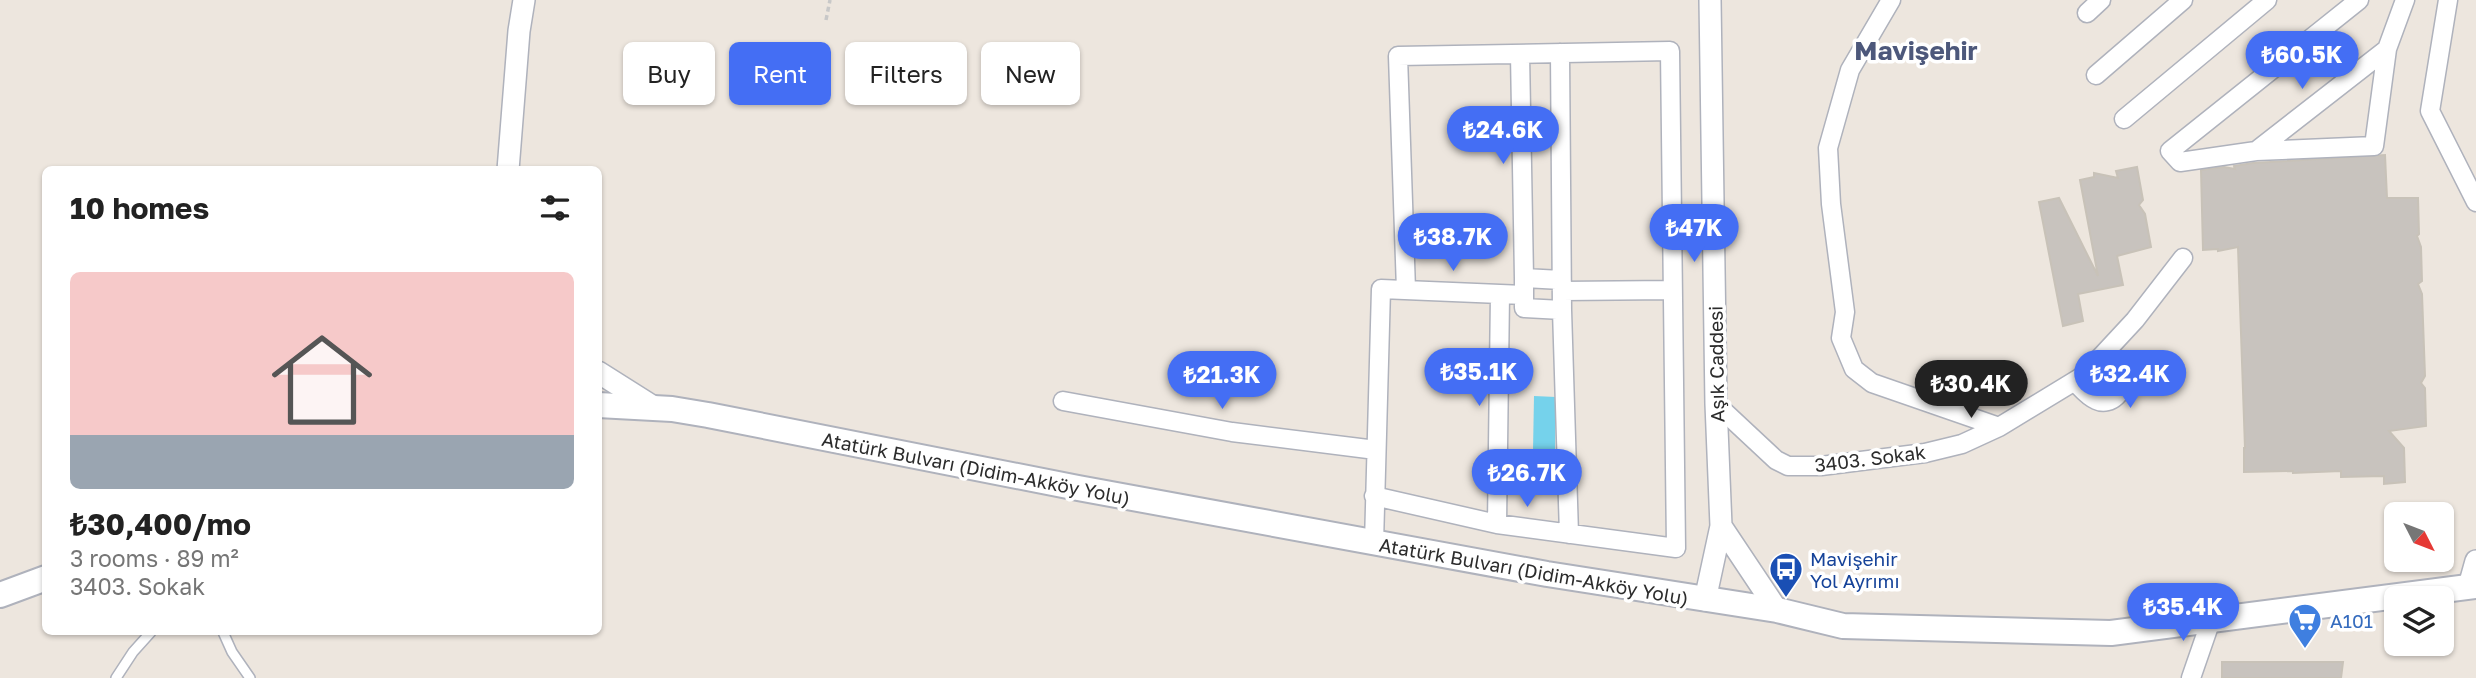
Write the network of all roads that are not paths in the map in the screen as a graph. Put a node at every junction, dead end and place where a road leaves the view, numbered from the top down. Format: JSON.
{"nodes":[{"id":1,"x":524,"y":0,"type":"edge"},
{"id":2,"x":1710,"y":0,"type":"edge"},
{"id":3,"x":1891,"y":0,"type":"edge"},
{"id":4,"x":2101,"y":0,"type":"edge"},
{"id":5,"x":2183,"y":0,"type":"edge"},
{"id":6,"x":2267,"y":0,"type":"edge"},
{"id":7,"x":2359,"y":0,"type":"edge"},
{"id":8,"x":2405,"y":0,"type":"edge"},
{"id":9,"x":2448,"y":0,"type":"edge"},
{"id":10,"x":2087,"y":13,"type":"dead end"},
{"id":11,"x":2387,"y":49,"type":"junction"},
{"id":12,"x":1560,"y":53,"type":"junction"},
{"id":13,"x":1520,"y":54,"type":"junction"},
{"id":14,"x":2096,"y":75,"type":"dead end"},
{"id":15,"x":2124,"y":119,"type":"dead end"},
{"id":16,"x":2256,"y":151,"type":"junction"},
{"id":17,"x":508,"y":166,"type":"edge"},
{"id":18,"x":2476,"y":202,"type":"edge"},
{"id":19,"x":2183,"y":258,"type":"dead end"},
{"id":20,"x":1562,"y":285,"type":"junction"},
{"id":21,"x":1524,"y":286,"type":"junction"},
{"id":22,"x":1406,"y":290,"type":"junction"},
{"id":23,"x":1672,"y":290,"type":"junction"},
{"id":24,"x":1500,"y":294,"type":"junction"},
{"id":25,"x":1562,"y":310,"type":"junction"},
{"id":26,"x":2104,"y":355,"type":"junction"},
{"id":27,"x":602,"y":375,"type":"edge"},
{"id":28,"x":2075,"y":382,"type":"junction"},
{"id":29,"x":1063,"y":401,"type":"dead end"},
{"id":30,"x":1716,"y":404,"type":"junction"},
{"id":31,"x":602,"y":405,"type":"edge"},
{"id":32,"x":655,"y":408,"type":"junction"},
{"id":33,"x":1999,"y":428,"type":"junction"},
{"id":34,"x":1376,"y":450,"type":"junction"},
{"id":35,"x":1374,"y":496,"type":"junction"},
{"id":36,"x":1497,"y":524,"type":"junction"},
{"id":37,"x":1721,"y":526,"type":"junction"},
{"id":38,"x":1569,"y":534,"type":"junction"},
{"id":39,"x":1374,"y":543,"type":"junction"},
{"id":40,"x":2476,"y":561,"type":"edge"},
{"id":41,"x":42,"y":576,"type":"edge"},
{"id":42,"x":2472,"y":586,"type":"edge"},
{"id":43,"x":0,"y":595,"type":"edge"},
{"id":44,"x":1705,"y":600,"type":"junction"},
{"id":45,"x":1777,"y":610,"type":"junction"},
{"id":46,"x":2211,"y":620,"type":"junction"},
{"id":47,"x":148,"y":635,"type":"edge"},
{"id":48,"x":224,"y":635,"type":"edge"},
{"id":49,"x":116,"y":678,"type":"edge"},
{"id":50,"x":250,"y":678,"type":"edge"},
{"id":51,"x":2191,"y":678,"type":"edge"}],
"edges":[{"from":1,"to":17,"type":"street"},
{"from":2,"to":30,"type":"street","name":"Aşık Caddesi"},
{"from":3,"to":33,"type":"street"},
{"from":4,"to":10,"type":"street"},
{"from":5,"to":14,"type":"street"},
{"from":6,"to":15,"type":"street"},
{"from":7,"to":16,"type":"street"},
{"from":8,"to":11,"type":"street"},
{"from":9,"to":18,"type":"street"},
{"from":11,"to":16,"type":"street"},
{"from":11,"to":16,"type":"street"},
{"from":12,"to":13,"type":"street"},
{"from":12,"to":20,"type":"street"},
{"from":12,"to":23,"type":"street"},
{"from":13,"to":21,"type":"street"},
{"from":13,"to":22,"type":"street"},
{"from":19,"to":26,"type":"street","name":"3403. Sokak"},
{"from":20,"to":21,"type":"street"},
{"from":20,"to":23,"type":"street"},
{"from":20,"to":25,"type":"street"},
{"from":21,"to":24,"type":"street"},
{"from":21,"to":25,"type":"street"},
{"from":22,"to":24,"type":"street"},
{"from":22,"to":34,"type":"street"},
{"from":23,"to":38,"type":"street"},
{"from":24,"to":36,"type":"street"},
{"from":25,"to":38,"type":"street"},
{"from":26,"to":28,"type":"street","name":"3403. Sokak"},
{"from":26,"to":28,"type":"street"},
{"from":27,"to":32,"type":"street"},
{"from":28,"to":33,"type":"street","name":"3403. Sokak"},
{"from":29,"to":34,"type":"street"},
{"from":30,"to":33,"type":"street","name":"3403. Sokak"},
{"from":30,"to":37,"type":"street","name":"Aşık Caddesi"},
{"from":31,"to":32,"type":"main road","name":"Atatürk Bulvarı (Didim-Akköy Yolu)"},
{"from":32,"to":39,"type":"main road","name":"Atatürk Bulvarı (Didim-Akköy Yolu)"},
{"from":34,"to":35,"type":"street"},
{"from":35,"to":36,"type":"street"},
{"from":35,"to":39,"type":"street"},
{"from":36,"to":38,"type":"street"},
{"from":37,"to":44,"type":"street","name":"Aşık Caddesi"},
{"from":37,"to":45,"type":"street"},
{"from":39,"to":44,"type":"main road","name":"Atatürk Bulvarı (Didim-Akköy Yolu)"},
{"from":40,"to":42,"type":"street"},
{"from":41,"to":43,"type":"main road"},
{"from":42,"to":46,"type":"main road","name":"Atatürk Bulvarı (Didim-Akköy Yolu)"},
{"from":44,"to":45,"type":"main road","name":"Atatürk Bulvarı (Didim-Akköy Yolu)"},
{"from":45,"to":46,"type":"main road","name":"Atatürk Bulvarı (Didim-Akköy Yolu)"},
{"from":46,"to":51,"type":"street"},
{"from":47,"to":49,"type":"lane"},
{"from":48,"to":50,"type":"lane"}]}
